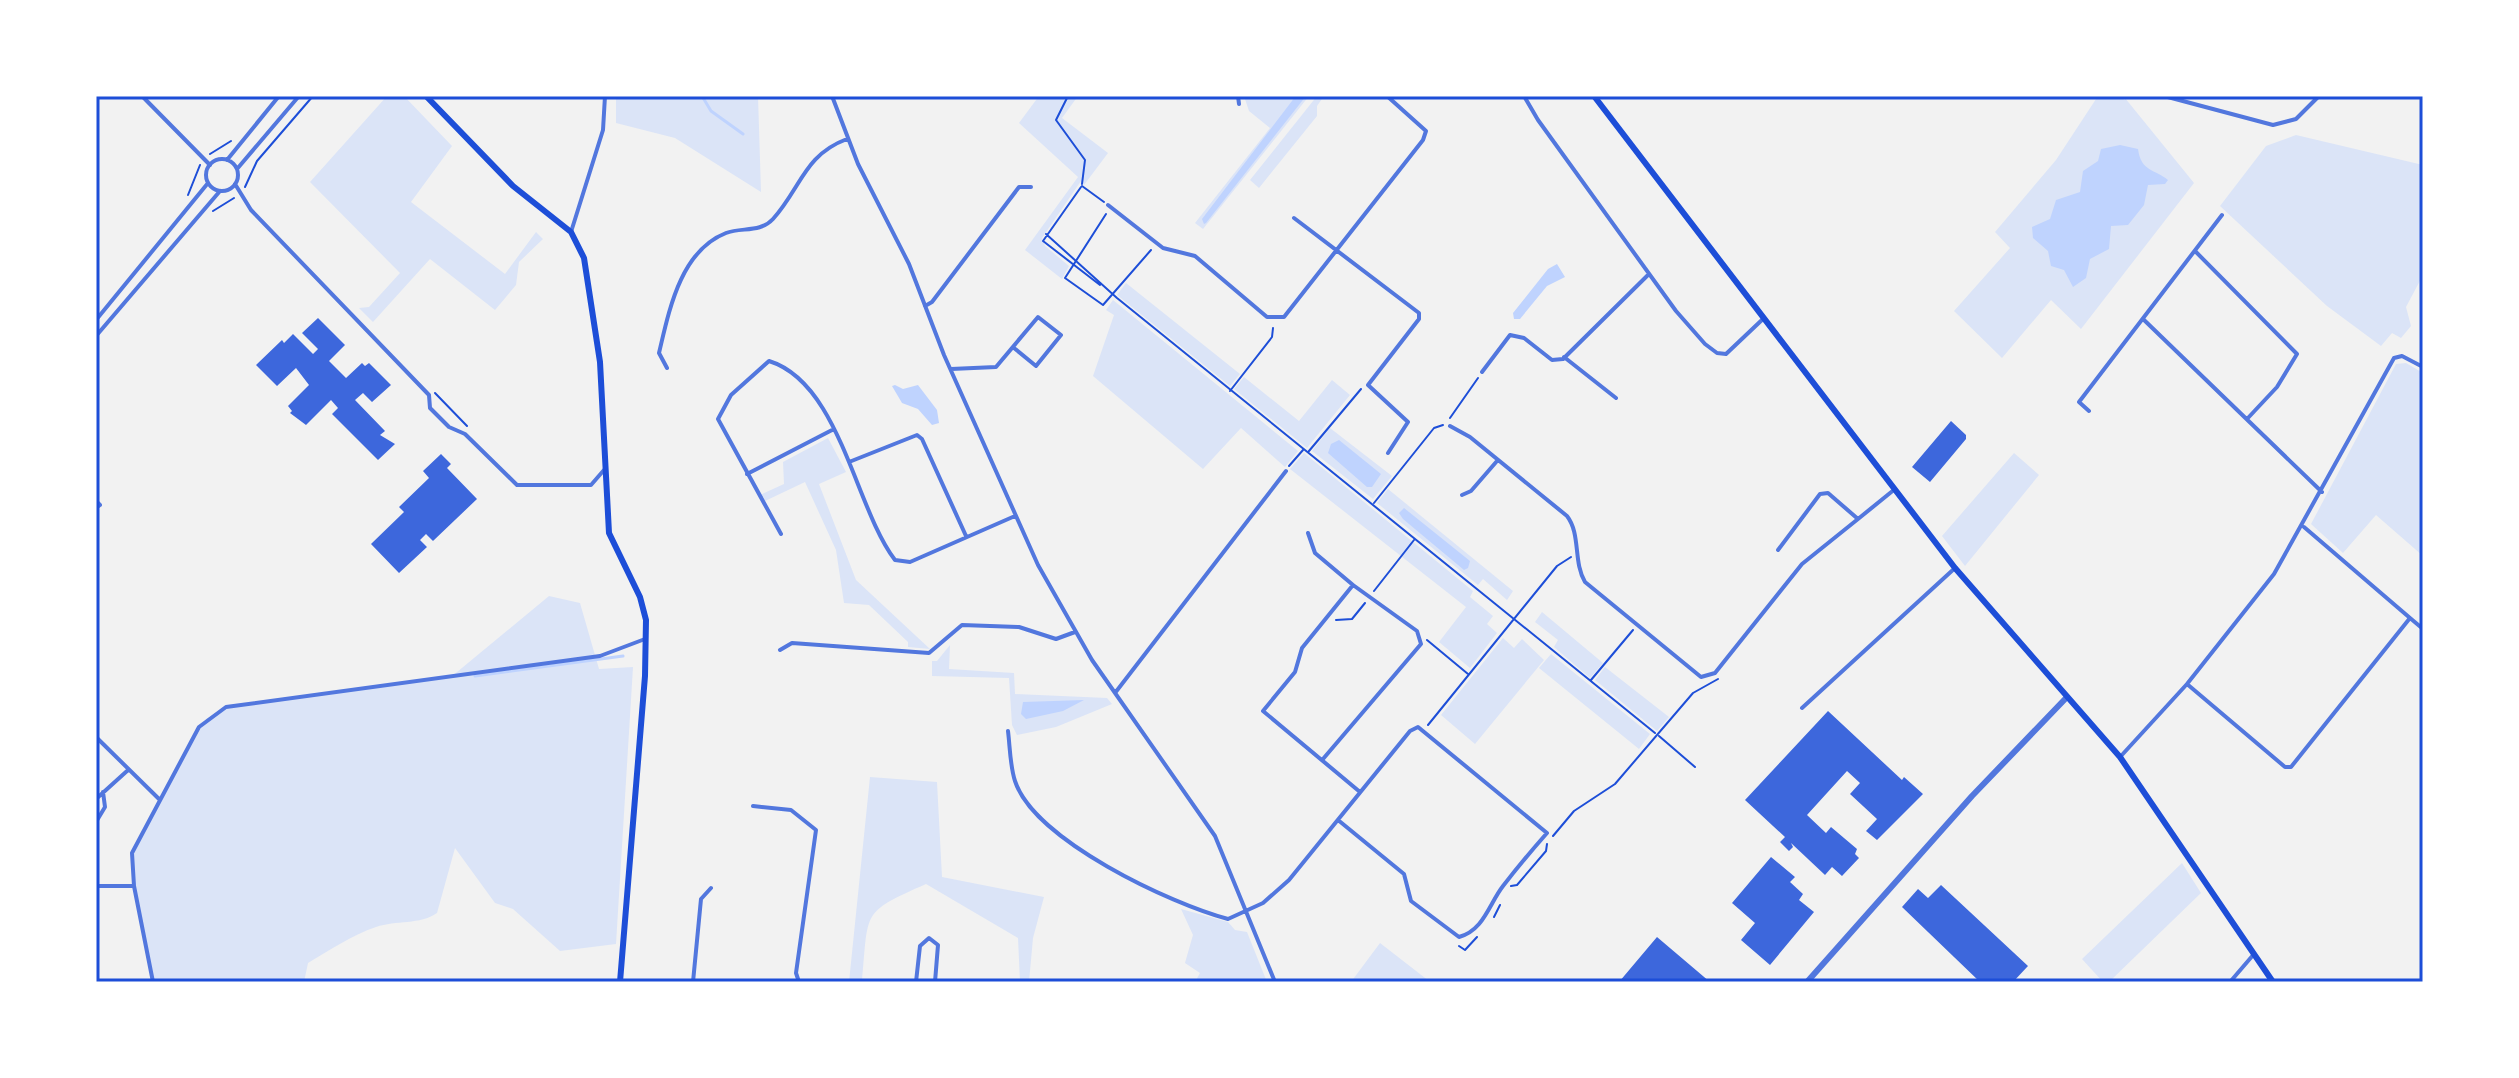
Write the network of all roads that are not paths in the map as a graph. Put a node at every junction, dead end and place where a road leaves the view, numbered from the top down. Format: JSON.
{"nodes":[{"id":1,"x":142,"y":96,"type":"edge"},
{"id":2,"x":279,"y":96,"type":"edge"},
{"id":3,"x":299,"y":96,"type":"edge"},
{"id":4,"x":426,"y":96,"type":"edge"},
{"id":5,"x":605,"y":96,"type":"edge"},
{"id":6,"x":832,"y":96,"type":"edge"},
{"id":7,"x":1238,"y":96,"type":"edge"},
{"id":8,"x":1387,"y":96,"type":"edge"},
{"id":9,"x":1524,"y":96,"type":"edge"},
{"id":10,"x":1594,"y":96,"type":"edge"},
{"id":11,"x":2164,"y":96,"type":"edge"},
{"id":12,"x":2319,"y":96,"type":"edge"},
{"id":13,"x":1239,"y":104,"type":"dead end"},
{"id":14,"x":847,"y":139,"type":"junction"},
{"id":15,"x":227,"y":160,"type":"junction"},
{"id":16,"x":210,"y":165,"type":"junction"},
{"id":17,"x":237,"y":169,"type":"junction"},
{"id":18,"x":208,"y":183,"type":"junction"},
{"id":19,"x":235,"y":184,"type":"junction"},
{"id":20,"x":1031,"y":187,"type":"dead end"},
{"id":21,"x":220,"y":191,"type":"junction"},
{"id":22,"x":1108,"y":205,"type":"road end"},
{"id":23,"x":2222,"y":215,"type":"dead end"},
{"id":24,"x":1294,"y":218,"type":"dead end"},
{"id":25,"x":571,"y":232,"type":"junction"},
{"id":26,"x":1336,"y":250,"type":"junction"},
{"id":27,"x":2195,"y":251,"type":"junction"},
{"id":28,"x":1649,"y":274,"type":"junction"},
{"id":29,"x":925,"y":306,"type":"junction"},
{"id":30,"x":1764,"y":318,"type":"junction"},
{"id":31,"x":2143,"y":319,"type":"junction"},
{"id":32,"x":96,"y":320,"type":"edge"},
{"id":33,"x":96,"y":336,"type":"edge"},
{"id":34,"x":1014,"y":348,"type":"junction"},
{"id":35,"x":1564,"y":357,"type":"junction"},
{"id":36,"x":2423,"y":367,"type":"edge"},
{"id":37,"x":667,"y":368,"type":"dead end"},
{"id":38,"x":951,"y":369,"type":"junction"},
{"id":39,"x":1482,"y":372,"type":"road end"},
{"id":40,"x":1616,"y":398,"type":"dead end"},
{"id":41,"x":2089,"y":411,"type":"dead end"},
{"id":42,"x":2247,"y":419,"type":"junction"},
{"id":43,"x":1450,"y":426,"type":"road end"},
{"id":44,"x":834,"y":429,"type":"junction"},
{"id":45,"x":1388,"y":453,"type":"dead end"},
{"id":46,"x":1497,"y":461,"type":"junction"},
{"id":47,"x":849,"y":462,"type":"junction"},
{"id":48,"x":604,"y":470,"type":"junction"},
{"id":49,"x":1286,"y":471,"type":"road end"},
{"id":50,"x":747,"y":474,"type":"junction"},
{"id":51,"x":1895,"y":489,"type":"junction"},
{"id":52,"x":2322,"y":492,"type":"junction"},
{"id":53,"x":1462,"y":495,"type":"dead end"},
{"id":54,"x":96,"y":501,"type":"edge"},
{"id":55,"x":96,"y":508,"type":"edge"},
{"id":56,"x":1015,"y":516,"type":"junction"},
{"id":57,"x":1858,"y":519,"type":"junction"},
{"id":58,"x":2304,"y":527,"type":"junction"},
{"id":59,"x":1308,"y":533,"type":"dead end"},
{"id":60,"x":781,"y":534,"type":"dead end"},
{"id":61,"x":967,"y":537,"type":"junction"},
{"id":62,"x":1778,"y":550,"type":"dead end"},
{"id":63,"x":1955,"y":568,"type":"junction"},
{"id":64,"x":1353,"y":585,"type":"junction"},
{"id":65,"x":2410,"y":618,"type":"junction"},
{"id":66,"x":2423,"y":629,"type":"edge"},
{"id":67,"x":1075,"y":632,"type":"junction"},
{"id":68,"x":647,"y":638,"type":"junction"},
{"id":69,"x":780,"y":650,"type":"dead end"},
{"id":70,"x":2187,"y":684,"type":"junction"},
{"id":71,"x":1115,"y":693,"type":"junction"},
{"id":72,"x":2067,"y":697,"type":"junction"},
{"id":73,"x":1802,"y":708,"type":"dead end"},
{"id":74,"x":1008,"y":731,"type":"dead end"},
{"id":75,"x":96,"y":737,"type":"edge"},
{"id":76,"x":2120,"y":757,"type":"junction"},
{"id":77,"x":1323,"y":759,"type":"junction"},
{"id":78,"x":127,"y":771,"type":"junction"},
{"id":79,"x":103,"y":792,"type":"junction"},
{"id":80,"x":1360,"y":793,"type":"junction"},
{"id":81,"x":96,"y":799,"type":"edge"},
{"id":82,"x":159,"y":799,"type":"junction"},
{"id":83,"x":753,"y":806,"type":"dead end"},
{"id":84,"x":1338,"y":820,"type":"junction"},
{"id":85,"x":96,"y":822,"type":"edge"},
{"id":86,"x":96,"y":886,"type":"edge"},
{"id":87,"x":134,"y":886,"type":"junction"},
{"id":88,"x":711,"y":888,"type":"dead end"},
{"id":89,"x":1247,"y":911,"type":"junction"},
{"id":90,"x":2254,"y":954,"type":"junction"},
{"id":91,"x":153,"y":982,"type":"edge"},
{"id":92,"x":620,"y":982,"type":"edge"},
{"id":93,"x":693,"y":982,"type":"edge"},
{"id":94,"x":799,"y":982,"type":"edge"},
{"id":95,"x":916,"y":982,"type":"edge"},
{"id":96,"x":935,"y":982,"type":"edge"},
{"id":97,"x":1275,"y":982,"type":"edge"},
{"id":98,"x":1807,"y":982,"type":"edge"},
{"id":99,"x":2230,"y":982,"type":"edge"},
{"id":100,"x":2273,"y":982,"type":"edge"}],
"edges":[{"from":1,"to":16,"type":"street"},
{"from":2,"to":15,"type":"street"},
{"from":3,"to":17,"type":"street"},
{"from":4,"to":25,"type":"main road"},
{"from":5,"to":25,"type":"street"},
{"from":6,"to":14,"type":"street"},
{"from":7,"to":13,"type":"street"},
{"from":8,"to":26,"type":"street"},
{"from":9,"to":28,"type":"street"},
{"from":10,"to":30,"type":"main road"},
{"from":11,"to":12,"type":"street"},
{"from":14,"to":29,"type":"street"},
{"from":14,"to":37,"type":"street"},
{"from":15,"to":16,"type":"street"},
{"from":15,"to":17,"type":"street"},
{"from":16,"to":18,"type":"street"},
{"from":17,"to":19,"type":"street"},
{"from":18,"to":21,"type":"street"},
{"from":18,"to":32,"type":"street"},
{"from":19,"to":21,"type":"street"},
{"from":19,"to":48,"type":"street"},
{"from":20,"to":29,"type":"street"},
{"from":21,"to":33,"type":"street"},
{"from":22,"to":26,"type":"street"},
{"from":23,"to":27,"type":"street"},
{"from":24,"to":26,"type":"street"},
{"from":25,"to":48,"type":"main road"},
{"from":26,"to":45,"type":"street"},
{"from":27,"to":31,"type":"street"},
{"from":27,"to":42,"type":"street"},
{"from":28,"to":30,"type":"street"},
{"from":28,"to":35,"type":"street"},
{"from":29,"to":38,"type":"street"},
{"from":30,"to":51,"type":"main road"},
{"from":31,"to":41,"type":"street"},
{"from":31,"to":42,"type":"street"},
{"from":34,"to":34,"type":"street"},
{"from":34,"to":38,"type":"street"},
{"from":35,"to":39,"type":"street"},
{"from":35,"to":40,"type":"street"},
{"from":36,"to":52,"type":"street"},
{"from":38,"to":56,"type":"street"},
{"from":42,"to":52,"type":"street"},
{"from":43,"to":46,"type":"street"},
{"from":44,"to":47,"type":"street"},
{"from":44,"to":50,"type":"street"},
{"from":44,"to":50,"type":"street"},
{"from":46,"to":53,"type":"street"},
{"from":46,"to":57,"type":"street"},
{"from":47,"to":61,"type":"street"},
{"from":47,"to":61,"type":"street"},
{"from":48,"to":68,"type":"main road"},
{"from":49,"to":71,"type":"street"},
{"from":50,"to":60,"type":"street"},
{"from":51,"to":57,"type":"street"},
{"from":51,"to":63,"type":"main road"},
{"from":52,"to":58,"type":"street"},
{"from":54,"to":55,"type":"street"},
{"from":56,"to":61,"type":"street"},
{"from":56,"to":67,"type":"street"},
{"from":57,"to":62,"type":"street"},
{"from":58,"to":65,"type":"street"},
{"from":58,"to":70,"type":"street"},
{"from":59,"to":64,"type":"street"},
{"from":63,"to":72,"type":"main road"},
{"from":63,"to":73,"type":"street"},
{"from":64,"to":77,"type":"street"},
{"from":64,"to":77,"type":"street"},
{"from":65,"to":66,"type":"street"},
{"from":65,"to":70,"type":"street"},
{"from":67,"to":69,"type":"street"},
{"from":67,"to":71,"type":"street"},
{"from":68,"to":82,"type":"street"},
{"from":68,"to":92,"type":"main road"},
{"from":70,"to":76,"type":"street"},
{"from":71,"to":89,"type":"street"},
{"from":72,"to":76,"type":"main road"},
{"from":72,"to":98,"type":"street"},
{"from":74,"to":89,"type":"street"},
{"from":75,"to":78,"type":"street"},
{"from":76,"to":90,"type":"main road"},
{"from":77,"to":80,"type":"street"},
{"from":78,"to":79,"type":"street"},
{"from":78,"to":82,"type":"street"},
{"from":79,"to":81,"type":"street"},
{"from":79,"to":85,"type":"street"},
{"from":80,"to":84,"type":"street"},
{"from":80,"to":84,"type":"street"},
{"from":82,"to":87,"type":"street"},
{"from":83,"to":94,"type":"street"},
{"from":84,"to":89,"type":"street"},
{"from":86,"to":87,"type":"street"},
{"from":87,"to":91,"type":"street"},
{"from":88,"to":93,"type":"street"},
{"from":89,"to":97,"type":"street"},
{"from":90,"to":99,"type":"street"},
{"from":90,"to":100,"type":"main road"},
{"from":95,"to":96,"type":"street"}]}
